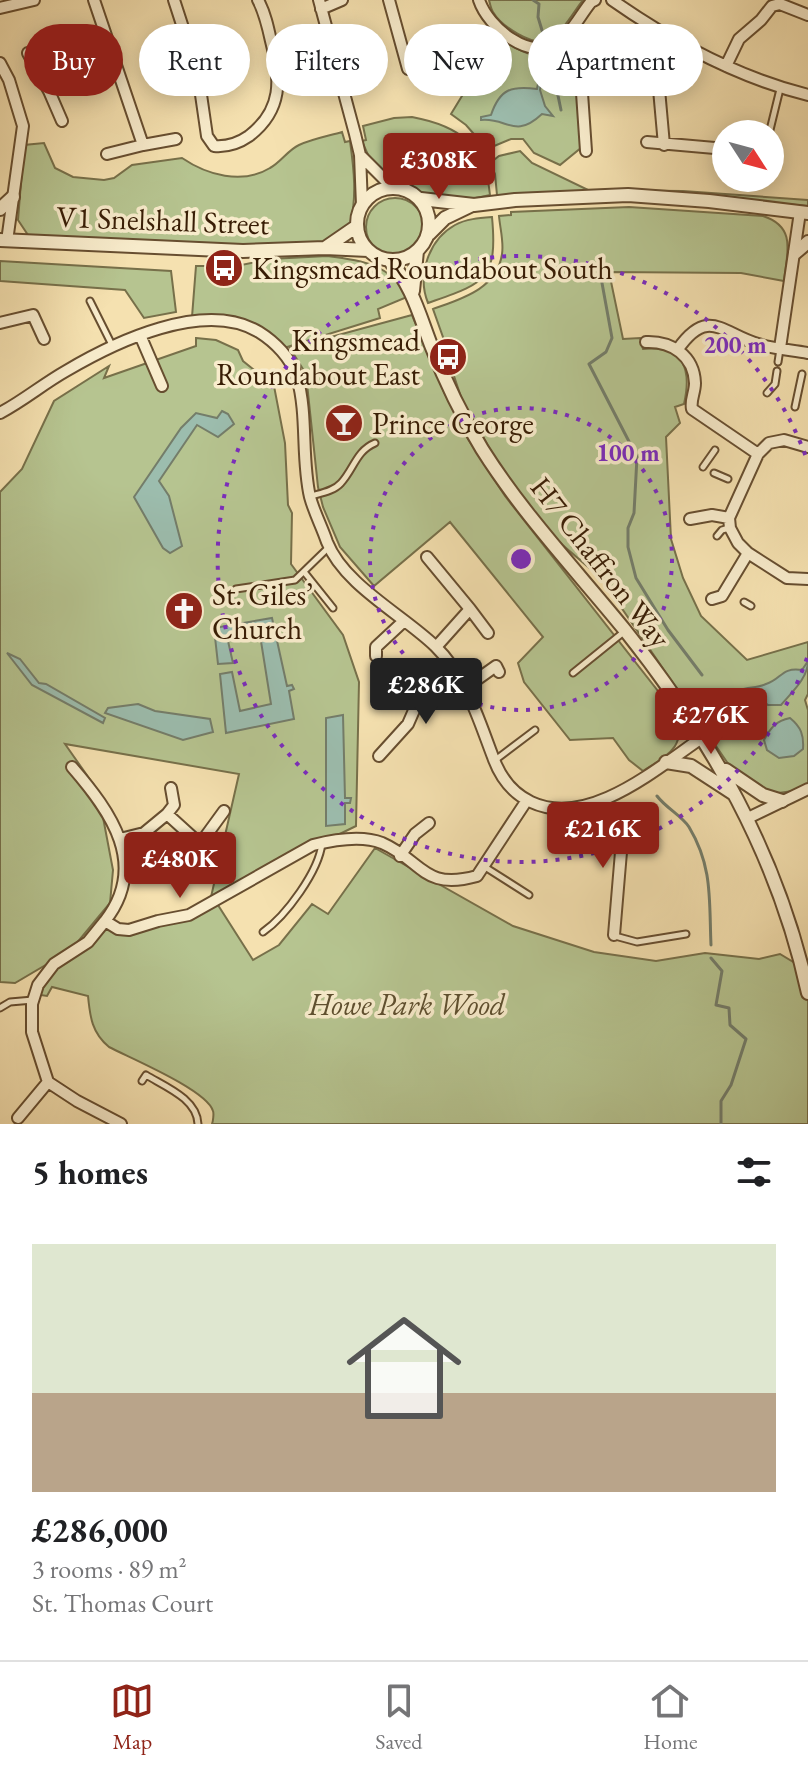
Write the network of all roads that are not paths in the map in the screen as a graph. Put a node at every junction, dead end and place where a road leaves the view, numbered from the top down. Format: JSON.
{"nodes":[{"id":1,"x":34,"y":0,"type":"edge"},
{"id":2,"x":94,"y":0,"type":"edge"},
{"id":3,"x":174,"y":0,"type":"edge"},
{"id":4,"x":258,"y":0,"type":"edge"},
{"id":5,"x":342,"y":0,"type":"edge"},
{"id":6,"x":389,"y":0,"type":"edge"},
{"id":7,"x":479,"y":0,"type":"edge"},
{"id":8,"x":595,"y":0,"type":"edge"},
{"id":9,"x":612,"y":0,"type":"edge"},
{"id":10,"x":770,"y":3,"type":"edge"},
{"id":11,"x":320,"y":4,"type":"edge"},
{"id":12,"x":626,"y":4,"type":"edge"},
{"id":13,"x":0,"y":8,"type":"edge"},
{"id":14,"x":808,"y":15,"type":"edge"},
{"id":15,"x":102,"y":24,"type":"edge"},
{"id":16,"x":573,"y":24,"type":"edge"},
{"id":17,"x":652,"y":24,"type":"edge"},
{"id":18,"x":528,"y":48,"type":"edge"},
{"id":19,"x":404,"y":54,"type":"edge"},
{"id":20,"x":703,"y":55,"type":"edge"},
{"id":21,"x":0,"y":63,"type":"edge"},
{"id":22,"x":726,"y":66,"type":"junction"},
{"id":23,"x":4,"y":82,"type":"edge"},
{"id":24,"x":123,"y":85,"type":"edge"},
{"id":25,"x":781,"y":88,"type":"junction"},
{"id":26,"x":808,"y":95,"type":"edge"},
{"id":27,"x":51,"y":96,"type":"edge"},
{"id":28,"x":582,"y":96,"type":"edge"},
{"id":29,"x":660,"y":96,"type":"edge"},
{"id":30,"x":773,"y":120,"type":"edge"},
{"id":31,"x":62,"y":121,"type":"dead end"},
{"id":32,"x":176,"y":139,"type":"dead end"},
{"id":33,"x":647,"y":142,"type":"dead end"},
{"id":34,"x":143,"y":145,"type":"junction"},
{"id":35,"x":664,"y":145,"type":"junction"},
{"id":36,"x":712,"y":148,"type":"edge"},
{"id":37,"x":586,"y":151,"type":"dead end"},
{"id":38,"x":107,"y":154,"type":"dead end"},
{"id":39,"x":360,"y":155,"type":"junction"},
{"id":40,"x":392,"y":187,"type":"junction"},
{"id":41,"x":13,"y":197,"type":"junction"},
{"id":42,"x":421,"y":199,"type":"junction"},
{"id":43,"x":362,"y":205,"type":"junction"},
{"id":44,"x":474,"y":205,"type":"junction"},
{"id":45,"x":0,"y":209,"type":"edge"},
{"id":46,"x":804,"y":213,"type":"edge"},
{"id":47,"x":357,"y":226,"type":"junction"},
{"id":48,"x":429,"y":234,"type":"junction"},
{"id":49,"x":4,"y":241,"type":"edge"},
{"id":50,"x":808,"y":242,"type":"edge"},
{"id":51,"x":325,"y":248,"type":"junction"},
{"id":52,"x":368,"y":250,"type":"junction"},
{"id":53,"x":417,"y":251,"type":"junction"},
{"id":54,"x":795,"y":253,"type":"junction"},
{"id":55,"x":389,"y":260,"type":"junction"},
{"id":56,"x":413,"y":293,"type":"junction"},
{"id":57,"x":90,"y":301,"type":"dead end"},
{"id":58,"x":0,"y":323,"type":"edge"},
{"id":59,"x":140,"y":335,"type":"junction"},
{"id":60,"x":44,"y":339,"type":"dead end"},
{"id":61,"x":646,"y":342,"type":"dead end"},
{"id":62,"x":113,"y":346,"type":"junction"},
{"id":63,"x":780,"y":348,"type":"junction"},
{"id":64,"x":678,"y":349,"type":"junction"},
{"id":65,"x":807,"y":357,"type":"edge"},
{"id":66,"x":778,"y":362,"type":"dead end"},
{"id":67,"x":777,"y":371,"type":"dead end"},
{"id":68,"x":802,"y":374,"type":"dead end"},
{"id":69,"x":162,"y":386,"type":"dead end"},
{"id":70,"x":767,"y":393,"type":"dead end"},
{"id":71,"x":795,"y":407,"type":"dead end"},
{"id":72,"x":0,"y":413,"type":"edge"},
{"id":73,"x":375,"y":443,"type":"dead end"},
{"id":74,"x":808,"y":447,"type":"edge"},
{"id":75,"x":715,"y":450,"type":"dead end"},
{"id":76,"x":758,"y":454,"type":"junction"},
{"id":77,"x":703,"y":467,"type":"dead end"},
{"id":78,"x":714,"y":473,"type":"dead end"},
{"id":79,"x":728,"y":479,"type":"dead end"},
{"id":80,"x":310,"y":496,"type":"junction"},
{"id":81,"x":690,"y":519,"type":"dead end"},
{"id":82,"x":730,"y":523,"type":"junction"},
{"id":83,"x":717,"y":536,"type":"dead end"},
{"id":84,"x":329,"y":547,"type":"junction"},
{"id":85,"x":748,"y":553,"type":"junction"},
{"id":86,"x":427,"y":557,"type":"dead end"},
{"id":87,"x":305,"y":573,"type":"junction"},
{"id":88,"x":808,"y":579,"type":"edge"},
{"id":89,"x":236,"y":589,"type":"dead end"},
{"id":90,"x":712,"y":599,"type":"dead end"},
{"id":91,"x":744,"y":602,"type":"dead end"},
{"id":92,"x":751,"y":606,"type":"dead end"},
{"id":93,"x":333,"y":608,"type":"dead end"},
{"id":94,"x":470,"y":609,"type":"junction"},
{"id":95,"x":404,"y":621,"type":"junction"},
{"id":96,"x":625,"y":631,"type":"junction"},
{"id":97,"x":488,"y":633,"type":"dead end"},
{"id":98,"x":436,"y":647,"type":"junction"},
{"id":99,"x":376,"y":656,"type":"dead end"},
{"id":100,"x":499,"y":672,"type":"dead end"},
{"id":101,"x":573,"y":673,"type":"dead end"},
{"id":102,"x":463,"y":684,"type":"junction"},
{"id":103,"x":535,"y":730,"type":"dead end"},
{"id":104,"x":703,"y":737,"type":"junction"},
{"id":105,"x":379,"y":756,"type":"dead end"},
{"id":106,"x":494,"y":761,"type":"junction"},
{"id":107,"x":666,"y":762,"type":"junction"},
{"id":108,"x":720,"y":766,"type":"junction"},
{"id":109,"x":72,"y":767,"type":"dead end"},
{"id":110,"x":171,"y":788,"type":"dead end"},
{"id":111,"x":808,"y":789,"type":"edge"},
{"id":112,"x":737,"y":795,"type":"junction"},
{"id":113,"x":527,"y":800,"type":"junction"},
{"id":114,"x":782,"y":801,"type":"junction"},
{"id":115,"x":600,"y":802,"type":"junction"},
{"id":116,"x":224,"y":811,"type":"dead end"},
{"id":117,"x":167,"y":814,"type":"junction"},
{"id":118,"x":748,"y":818,"type":"junction"},
{"id":119,"x":430,"y":823,"type":"dead end"},
{"id":120,"x":120,"y":839,"type":"junction"},
{"id":121,"x":322,"y":843,"type":"junction"},
{"id":122,"x":400,"y":856,"type":"junction"},
{"id":123,"x":485,"y":867,"type":"junction"},
{"id":124,"x":529,"y":895,"type":"dead end"},
{"id":125,"x":105,"y":921,"type":"junction"},
{"id":126,"x":263,"y":932,"type":"dead end"},
{"id":127,"x":686,"y":934,"type":"dead end"},
{"id":128,"x":614,"y":935,"type":"joint"},
{"id":129,"x":808,"y":993,"type":"edge"},
{"id":130,"x":33,"y":1000,"type":"junction"},
{"id":131,"x":0,"y":1008,"type":"edge"},
{"id":132,"x":142,"y":1081,"type":"dead end"},
{"id":133,"x":48,"y":1082,"type":"junction"},
{"id":134,"x":18,"y":1118,"type":"dead end"},
{"id":135,"x":121,"y":1124,"type":"edge"},
{"id":136,"x":198,"y":1124,"type":"edge"}],
"edges":[{"from":1,"to":13,"type":"street"},
{"from":2,"to":15,"type":"street"},
{"from":3,"to":4,"type":"street"},
{"from":5,"to":11,"type":"street"},
{"from":6,"to":19,"type":"street"},
{"from":7,"to":18,"type":"street"},
{"from":8,"to":16,"type":"street"},
{"from":9,"to":12,"type":"street"},
{"from":10,"to":14,"type":"street"},
{"from":10,"to":22,"type":"street"},
{"from":11,"to":39,"type":"street"},
{"from":12,"to":17,"type":"street"},
{"from":20,"to":22,"type":"street"},
{"from":21,"to":23,"type":"street"},
{"from":22,"to":25,"type":"street"},
{"from":23,"to":41,"type":"street"},
{"from":24,"to":34,"type":"street"},
{"from":25,"to":26,"type":"street"},
{"from":25,"to":30,"type":"lane"},
{"from":27,"to":31,"type":"street"},
{"from":28,"to":37,"type":"street"},
{"from":29,"to":35,"type":"street"},
{"from":32,"to":34,"type":"street"},
{"from":33,"to":35,"type":"street"},
{"from":34,"to":38,"type":"street"},
{"from":35,"to":36,"type":"street"},
{"from":39,"to":40,"type":"street"},
{"from":39,"to":43,"type":"street"},
{"from":40,"to":42,"type":"street"},
{"from":40,"to":43,"type":"street"},
{"from":41,"to":45,"type":"street"},
{"from":41,"to":49,"type":"street"},
{"from":42,"to":44,"type":"street"},
{"from":42,"to":48,"type":"street"},
{"from":43,"to":47,"type":"street"},
{"from":44,"to":46,"type":"street"},
{"from":44,"to":48,"type":"street"},
{"from":46,"to":54,"type":"street"},
{"from":47,"to":51,"type":"street"},
{"from":47,"to":52,"type":"street"},
{"from":48,"to":53,"type":"street"},
{"from":49,"to":51,"type":"street","name":"V1 Snelshall Street"},
{"from":50,"to":54,"type":"street"},
{"from":51,"to":52,"type":"street","name":"V1 Snelshall Street"},
{"from":52,"to":55,"type":"street"},
{"from":53,"to":55,"type":"street"},
{"from":53,"to":56,"type":"street","name":"H7 Chaffron Way"},
{"from":54,"to":63,"type":"street"},
{"from":55,"to":56,"type":"street","name":"H7 Chaffron Way"},
{"from":56,"to":96,"type":"street","name":"H7 Chaffron Way"},
{"from":57,"to":62,"type":"lane"},
{"from":58,"to":60,"type":"street"},
{"from":59,"to":62,"type":"street"},
{"from":59,"to":69,"type":"street"},
{"from":59,"to":80,"type":"street"},
{"from":61,"to":64,"type":"street"},
{"from":62,"to":72,"type":"street"},
{"from":63,"to":64,"type":"street"},
{"from":63,"to":65,"type":"street"},
{"from":63,"to":66,"type":"lane"},
{"from":64,"to":76,"type":"street"},
{"from":67,"to":70,"type":"lane"},
{"from":68,"to":71,"type":"lane"},
{"from":73,"to":80,"type":"lane"},
{"from":74,"to":76,"type":"street"},
{"from":75,"to":77,"type":"lane"},
{"from":76,"to":82,"type":"street"},
{"from":78,"to":79,"type":"lane"},
{"from":80,"to":84,"type":"street"},
{"from":81,"to":82,"type":"street"},
{"from":82,"to":83,"type":"lane"},
{"from":82,"to":85,"type":"street"},
{"from":84,"to":87,"type":"lane"},
{"from":84,"to":95,"type":"street"},
{"from":85,"to":88,"type":"street"},
{"from":85,"to":90,"type":"street"},
{"from":86,"to":94,"type":"street"},
{"from":87,"to":89,"type":"lane"},
{"from":87,"to":93,"type":"lane"},
{"from":91,"to":92,"type":"lane"},
{"from":94,"to":97,"type":"street"},
{"from":94,"to":98,"type":"street"},
{"from":95,"to":98,"type":"street"},
{"from":95,"to":99,"type":"street"},
{"from":96,"to":101,"type":"lane"},
{"from":96,"to":104,"type":"street","name":"H7 Chaffron Way"},
{"from":98,"to":102,"type":"street"},
{"from":100,"to":102,"type":"street"},
{"from":102,"to":105,"type":"street"},
{"from":102,"to":106,"type":"street"},
{"from":103,"to":106,"type":"lane"},
{"from":104,"to":107,"type":"street"},
{"from":104,"to":108,"type":"street","name":"H7 Chaffron Way"},
{"from":106,"to":113,"type":"street"},
{"from":107,"to":112,"type":"street"},
{"from":107,"to":115,"type":"street"},
{"from":108,"to":112,"type":"street","name":"H7 Chaffron Way"},
{"from":108,"to":114,"type":"street"},
{"from":109,"to":120,"type":"street"},
{"from":110,"to":117,"type":"street"},
{"from":111,"to":114,"type":"street"},
{"from":112,"to":118,"type":"street","name":"H7 Chaffron Way"},
{"from":113,"to":115,"type":"street"},
{"from":113,"to":123,"type":"street"},
{"from":114,"to":118,"type":"street"},
{"from":115,"to":128,"type":"street"},
{"from":116,"to":117,"type":"street"},
{"from":117,"to":120,"type":"street"},
{"from":118,"to":129,"type":"street","name":"H7 Chaffron Way"},
{"from":119,"to":122,"type":"street"},
{"from":120,"to":125,"type":"street"},
{"from":121,"to":122,"type":"street"},
{"from":121,"to":125,"type":"street"},
{"from":121,"to":126,"type":"lane"},
{"from":122,"to":123,"type":"street"},
{"from":123,"to":124,"type":"lane"},
{"from":125,"to":130,"type":"street"},
{"from":127,"to":128,"type":"lane"},
{"from":130,"to":131,"type":"lane"},
{"from":130,"to":133,"type":"street"},
{"from":132,"to":136,"type":"lane"},
{"from":133,"to":134,"type":"street"},
{"from":133,"to":135,"type":"street"}]}
